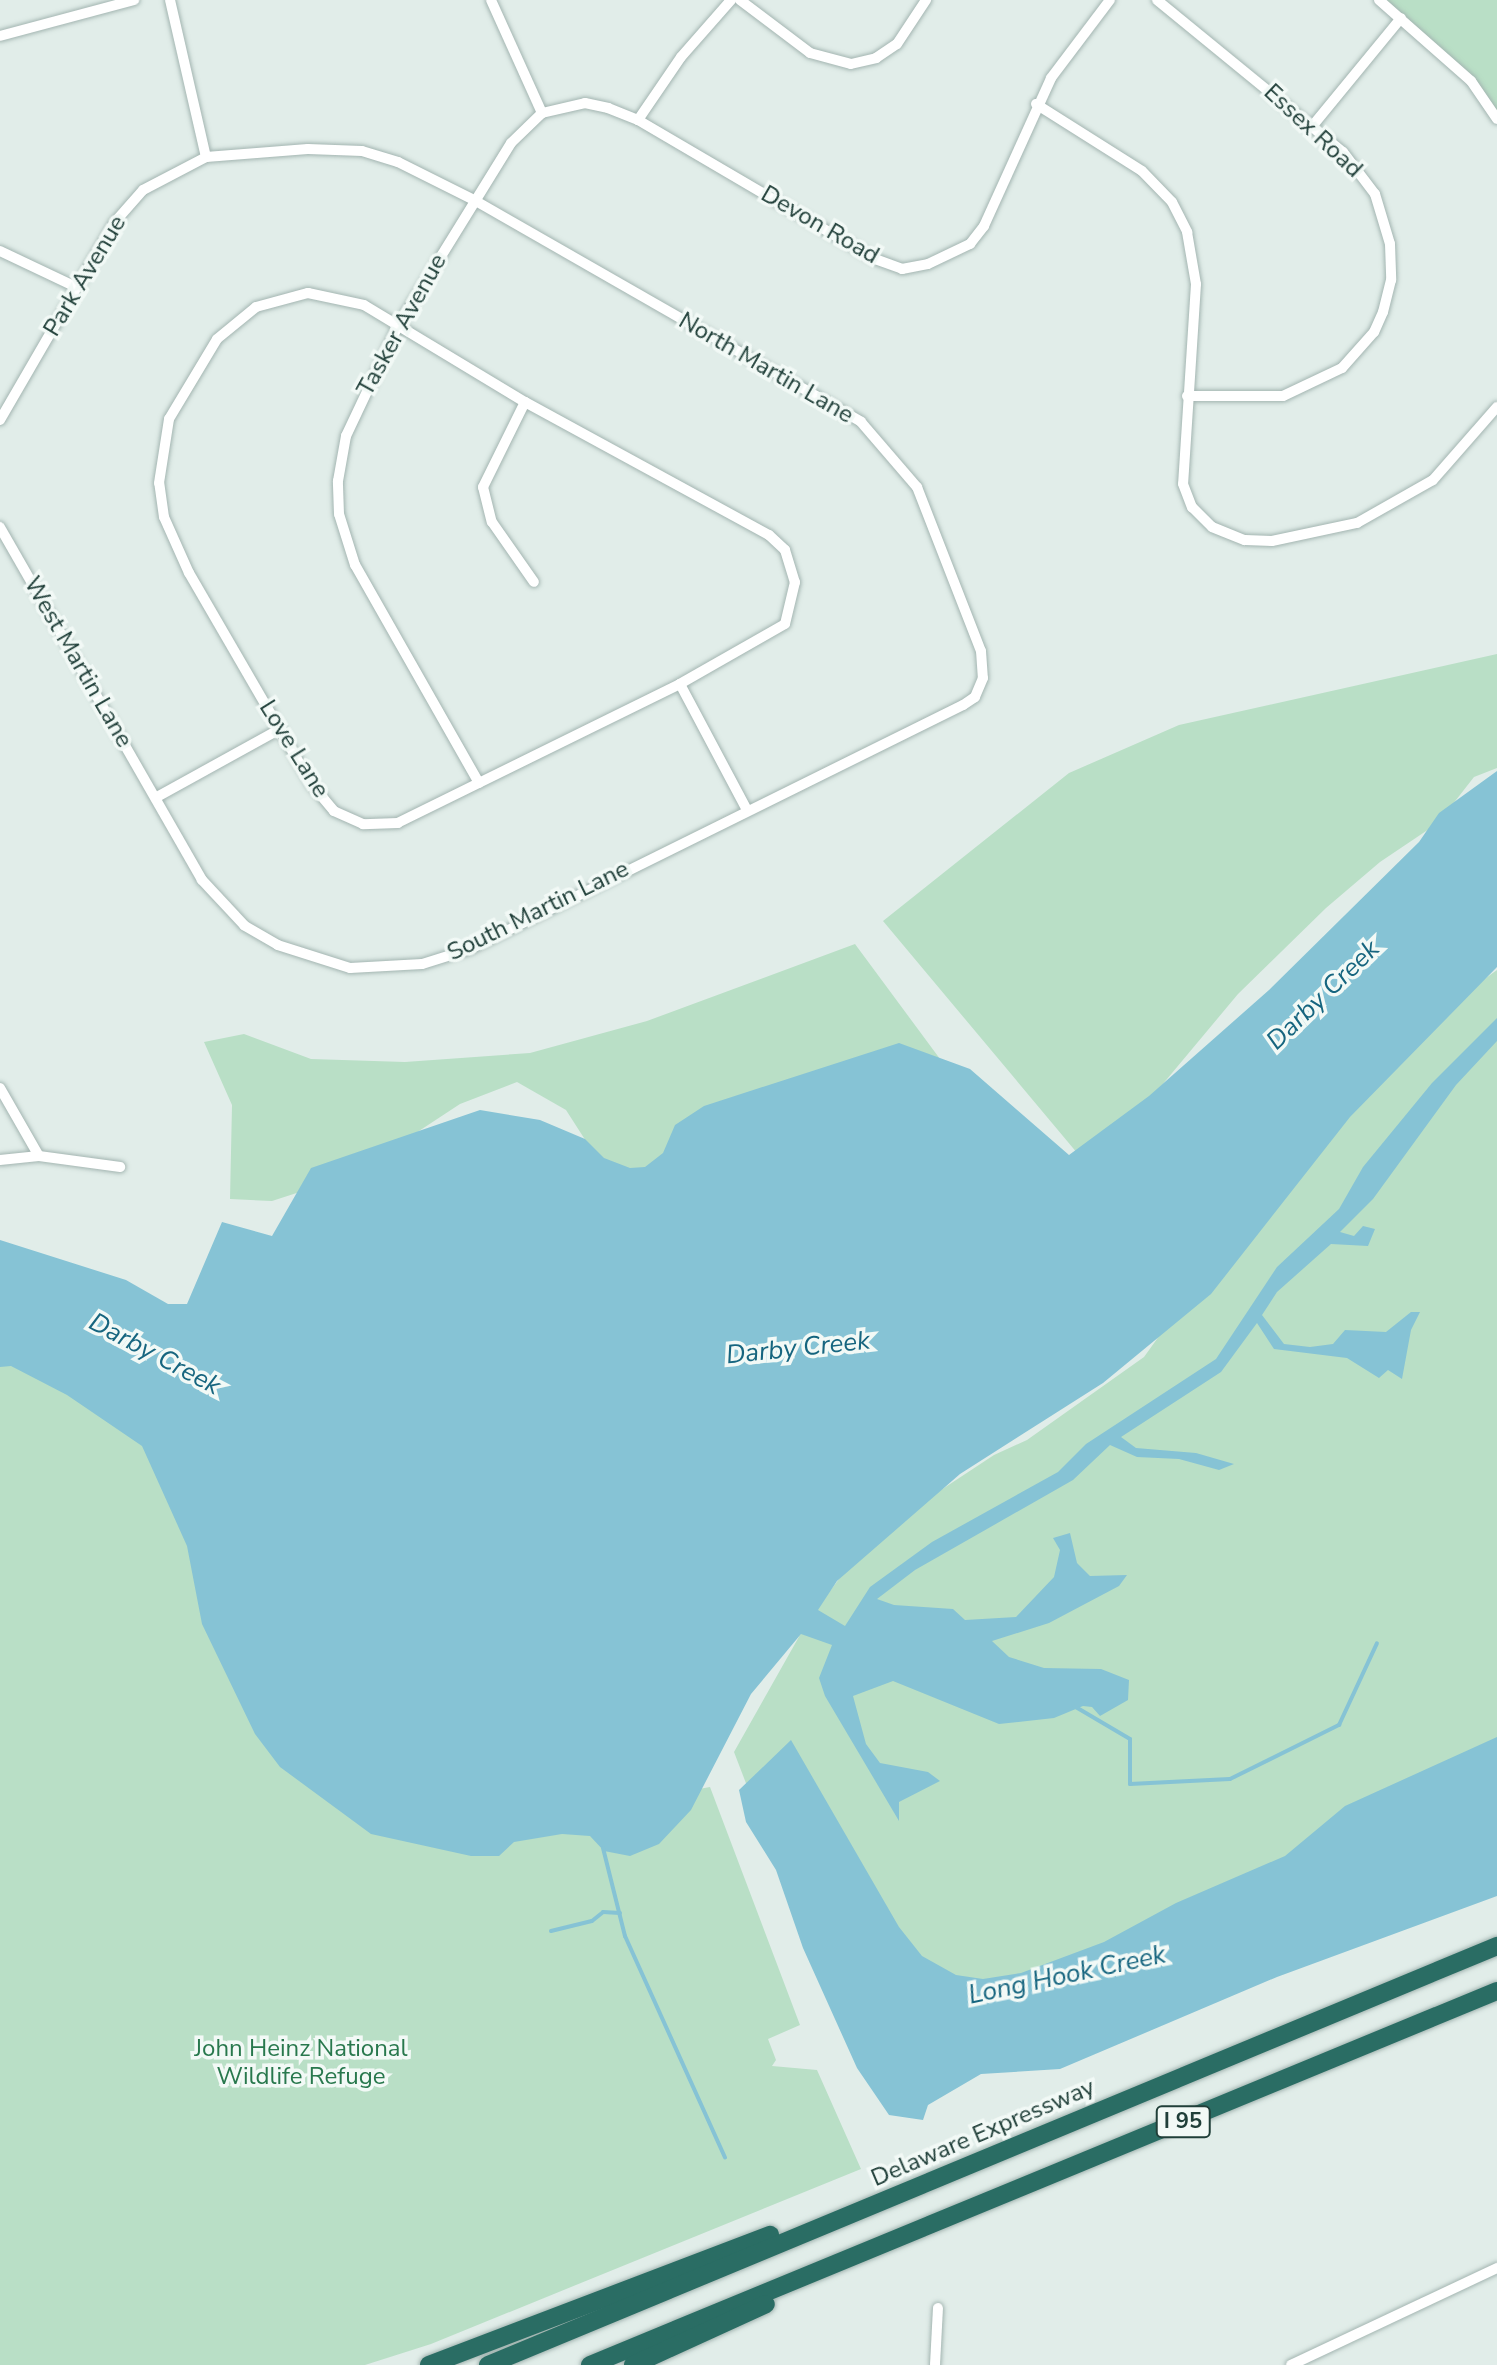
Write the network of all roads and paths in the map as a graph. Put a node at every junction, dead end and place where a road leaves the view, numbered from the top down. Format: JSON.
{"nodes":[{"id":1,"x":134,"y":0,"type":"edge"},
{"id":2,"x":170,"y":0,"type":"edge"},
{"id":3,"x":491,"y":0,"type":"edge"},
{"id":4,"x":731,"y":0,"type":"edge"},
{"id":5,"x":740,"y":0,"type":"edge"},
{"id":6,"x":926,"y":0,"type":"edge"},
{"id":7,"x":1110,"y":0,"type":"edge"},
{"id":8,"x":1157,"y":0,"type":"edge"},
{"id":9,"x":1379,"y":0,"type":"edge"},
{"id":10,"x":1401,"y":18,"type":"junction"},
{"id":11,"x":0,"y":36,"type":"edge"},
{"id":12,"x":1036,"y":104,"type":"junction"},
{"id":13,"x":542,"y":113,"type":"junction"},
{"id":14,"x":1497,"y":119,"type":"edge"},
{"id":15,"x":638,"y":120,"type":"junction"},
{"id":16,"x":1314,"y":124,"type":"junction"},
{"id":17,"x":206,"y":157,"type":"junction"},
{"id":18,"x":474,"y":200,"type":"junction"},
{"id":19,"x":0,"y":251,"type":"edge"},
{"id":20,"x":76,"y":287,"type":"junction"},
{"id":21,"x":398,"y":326,"type":"junction"},
{"id":22,"x":1187,"y":396,"type":"junction"},
{"id":23,"x":525,"y":402,"type":"junction"},
{"id":24,"x":1497,"y":407,"type":"edge"},
{"id":25,"x":0,"y":420,"type":"edge"},
{"id":26,"x":0,"y":527,"type":"edge"},
{"id":27,"x":534,"y":582,"type":"dead end"},
{"id":28,"x":680,"y":684,"type":"junction"},
{"id":29,"x":280,"y":729,"type":"junction"},
{"id":30,"x":479,"y":783,"type":"junction"},
{"id":31,"x":157,"y":797,"type":"junction"},
{"id":32,"x":746,"y":808,"type":"junction"},
{"id":33,"x":0,"y":1088,"type":"edge"},
{"id":34,"x":39,"y":1156,"type":"junction"},
{"id":35,"x":0,"y":1160,"type":"edge"},
{"id":36,"x":120,"y":1167,"type":"dead end"},
{"id":37,"x":1497,"y":1946,"type":"edge"},
{"id":38,"x":1497,"y":1991,"type":"edge"},
{"id":39,"x":928,"y":2182,"type":"junction"},
{"id":40,"x":868,"y":2252,"type":"junction"},
{"id":41,"x":1497,"y":2268,"type":"edge"},
{"id":42,"x":938,"y":2308,"type":"dead end"},
{"id":43,"x":429,"y":2365,"type":"edge"},
{"id":44,"x":488,"y":2365,"type":"edge"},
{"id":45,"x":590,"y":2365,"type":"edge"},
{"id":46,"x":633,"y":2365,"type":"edge"},
{"id":47,"x":935,"y":2365,"type":"edge"},
{"id":48,"x":1291,"y":2365,"type":"edge"}],
"edges":[{"from":1,"to":11,"type":"street"},
{"from":2,"to":17,"type":"street"},
{"from":3,"to":13,"type":"street"},
{"from":4,"to":15,"type":"street"},
{"from":5,"to":6,"type":"street"},
{"from":7,"to":12,"type":"street","name":"Devon Road"},
{"from":8,"to":16,"type":"street","name":"Essex Road"},
{"from":9,"to":10,"type":"street"},
{"from":10,"to":14,"type":"street"},
{"from":10,"to":16,"type":"street"},
{"from":12,"to":15,"type":"street","name":"Devon Road"},
{"from":12,"to":22,"type":"street"},
{"from":13,"to":15,"type":"street"},
{"from":13,"to":18,"type":"street","name":"Tasker Avenue"},
{"from":16,"to":22,"type":"street","name":"Essex Road"},
{"from":17,"to":18,"type":"street","name":"Park Avenue"},
{"from":17,"to":20,"type":"street","name":"Park Avenue"},
{"from":18,"to":21,"type":"street","name":"Tasker Avenue"},
{"from":18,"to":32,"type":"street","name":"North Martin Lane"},
{"from":19,"to":20,"type":"street"},
{"from":20,"to":25,"type":"street","name":"Park Avenue"},
{"from":21,"to":23,"type":"street","name":"Love Lane"},
{"from":21,"to":29,"type":"street","name":"Love Lane"},
{"from":21,"to":30,"type":"street","name":"Tasker Avenue"},
{"from":22,"to":24,"type":"street"},
{"from":23,"to":27,"type":"street"},
{"from":23,"to":28,"type":"street","name":"Love Lane"},
{"from":26,"to":31,"type":"street","name":"West Martin Lane"},
{"from":28,"to":30,"type":"street","name":"Love Lane"},
{"from":28,"to":32,"type":"street"},
{"from":29,"to":30,"type":"street","name":"Love Lane"},
{"from":29,"to":31,"type":"street"},
{"from":31,"to":32,"type":"street","name":"South Martin Lane"},
{"from":33,"to":34,"type":"street"},
{"from":34,"to":35,"type":"street"},
{"from":34,"to":36,"type":"street"},
{"from":37,"to":39,"type":"highway","name":"Delaware Expressway","number":"I 95"},
{"from":38,"to":40,"type":"highway","number":"I 95"},
{"from":39,"to":43,"type":"highway"},
{"from":39,"to":44,"type":"highway","name":"Delaware Expressway","number":"I 95"},
{"from":40,"to":45,"type":"highway","number":"I 95"},
{"from":40,"to":46,"type":"highway"},
{"from":41,"to":48,"type":"street"},
{"from":42,"to":47,"type":"street"}]}
